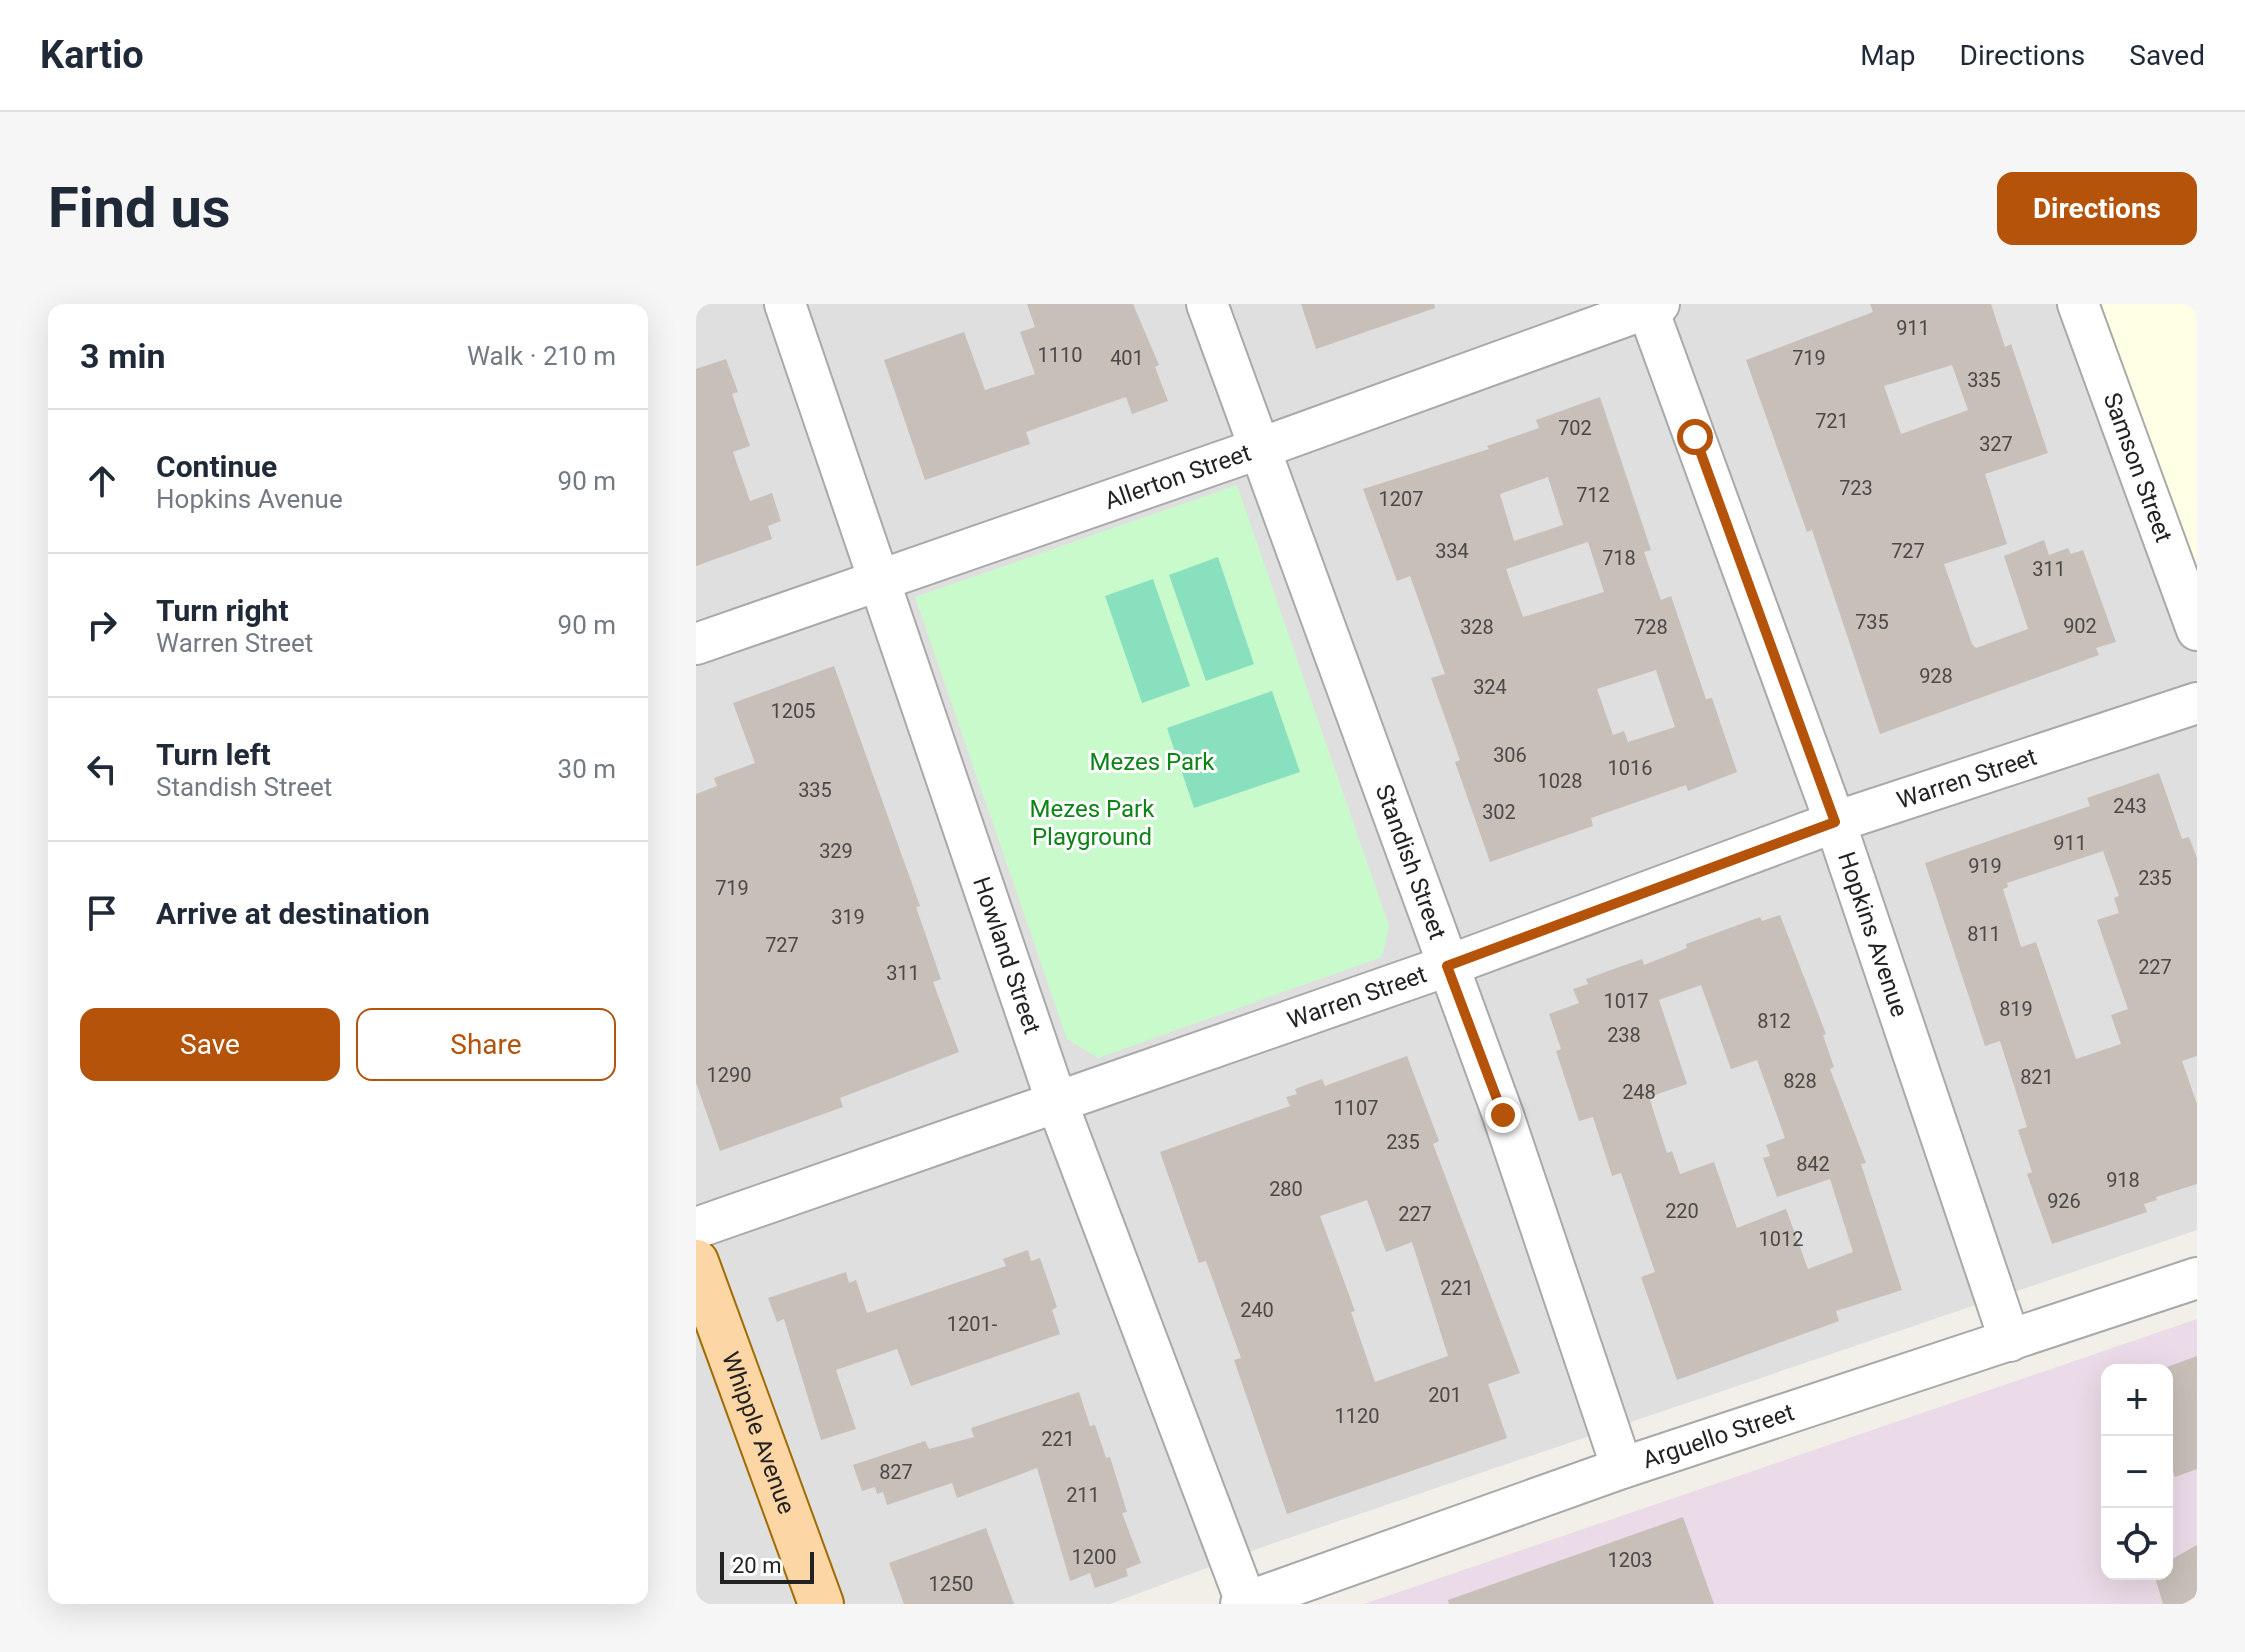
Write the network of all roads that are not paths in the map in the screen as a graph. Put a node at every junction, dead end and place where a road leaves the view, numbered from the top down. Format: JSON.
{"nodes":[{"id":1,"x":785,"y":304,"type":"edge"},
{"id":2,"x":1207,"y":304,"type":"edge"},
{"id":3,"x":2078,"y":304,"type":"edge"},
{"id":4,"x":1651,"y":305,"type":"edge"},
{"id":5,"x":1258,"y":449,"type":"junction"},
{"id":6,"x":879,"y":580,"type":"junction"},
{"id":7,"x":2197,"y":630,"type":"edge"},
{"id":8,"x":696,"y":644,"type":"edge"},
{"id":9,"x":2197,"y":703,"type":"edge"},
{"id":10,"x":1835,"y":822,"type":"junction"},
{"id":11,"x":1447,"y":966,"type":"junction"},
{"id":12,"x":1056,"y":1100,"type":"junction"},
{"id":13,"x":696,"y":1228,"type":"edge"},
{"id":14,"x":696,"y":1262,"type":"edge"},
{"id":15,"x":2197,"y":1278,"type":"edge"},
{"id":16,"x":2010,"y":1341,"type":"junction"},
{"id":17,"x":1622,"y":1468,"type":"junction"},
{"id":18,"x":1244,"y":1603,"type":"edge"},
{"id":19,"x":821,"y":1604,"type":"edge"}],
"edges":[{"from":1,"to":6,"type":"street","name":"Howland Street"},
{"from":2,"to":5,"type":"street","name":"Standish Street"},
{"from":3,"to":7,"type":"street","name":"Samson Street"},
{"from":4,"to":5,"type":"street","name":"Allerton Street"},
{"from":4,"to":10,"type":"street","name":"Hopkins Avenue"},
{"from":5,"to":6,"type":"street","name":"Allerton Street"},
{"from":5,"to":11,"type":"street","name":"Standish Street"},
{"from":6,"to":8,"type":"street","name":"Allerton Street"},
{"from":6,"to":12,"type":"street","name":"Howland Street"},
{"from":9,"to":10,"type":"street","name":"Warren Street"},
{"from":10,"to":11,"type":"street","name":"Warren Street"},
{"from":10,"to":16,"type":"street","name":"Hopkins Avenue"},
{"from":11,"to":12,"type":"street","name":"Warren Street"},
{"from":11,"to":17,"type":"street","name":"Standish Street"},
{"from":12,"to":13,"type":"street","name":"Warren Street"},
{"from":12,"to":18,"type":"street","name":"Howland Street"},
{"from":14,"to":19,"type":"main road","name":"Whipple Avenue"},
{"from":15,"to":16,"type":"street","name":"Arguello Street"},
{"from":16,"to":17,"type":"street","name":"Arguello Street"},
{"from":17,"to":18,"type":"street","name":"Arguello Street"}]}
